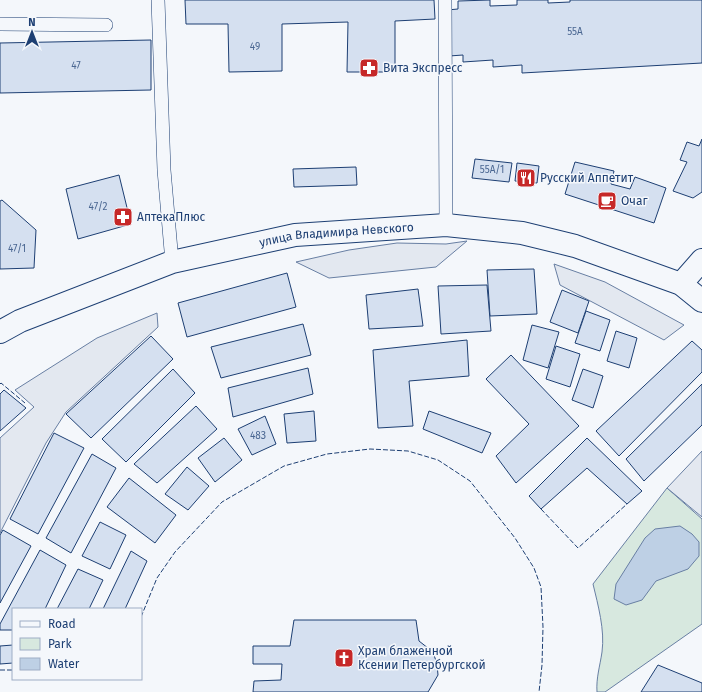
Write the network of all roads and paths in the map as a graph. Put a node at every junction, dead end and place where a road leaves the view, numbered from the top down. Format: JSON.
{"nodes":[{"id":1,"x":158,"y":0,"type":"edge"},
{"id":2,"x":445,"y":0,"type":"edge"},
{"id":3,"x":0,"y":24,"type":"edge"},
{"id":4,"x":106,"y":25,"type":"dead end"},
{"id":5,"x":446,"y":225,"type":"junction"},
{"id":6,"x":702,"y":260,"type":"edge"},
{"id":7,"x":172,"y":262,"type":"junction"},
{"id":8,"x":681,"y":284,"type":"junction"},
{"id":9,"x":702,"y":301,"type":"edge"},
{"id":10,"x":0,"y":332,"type":"edge"}],
"edges":[{"from":1,"to":7,"type":"lane"},
{"from":2,"to":5,"type":"lane"},
{"from":3,"to":4,"type":"lane"},
{"from":5,"to":7,"type":"street","name":"улица Владимира Невского"},
{"from":5,"to":8,"type":"street","name":"улица Владимира Невского"},
{"from":6,"to":8,"type":"street"},
{"from":7,"to":10,"type":"street","name":"улица Владимира Невского"},
{"from":8,"to":9,"type":"street","name":"улица Владимира Невского"}]}
